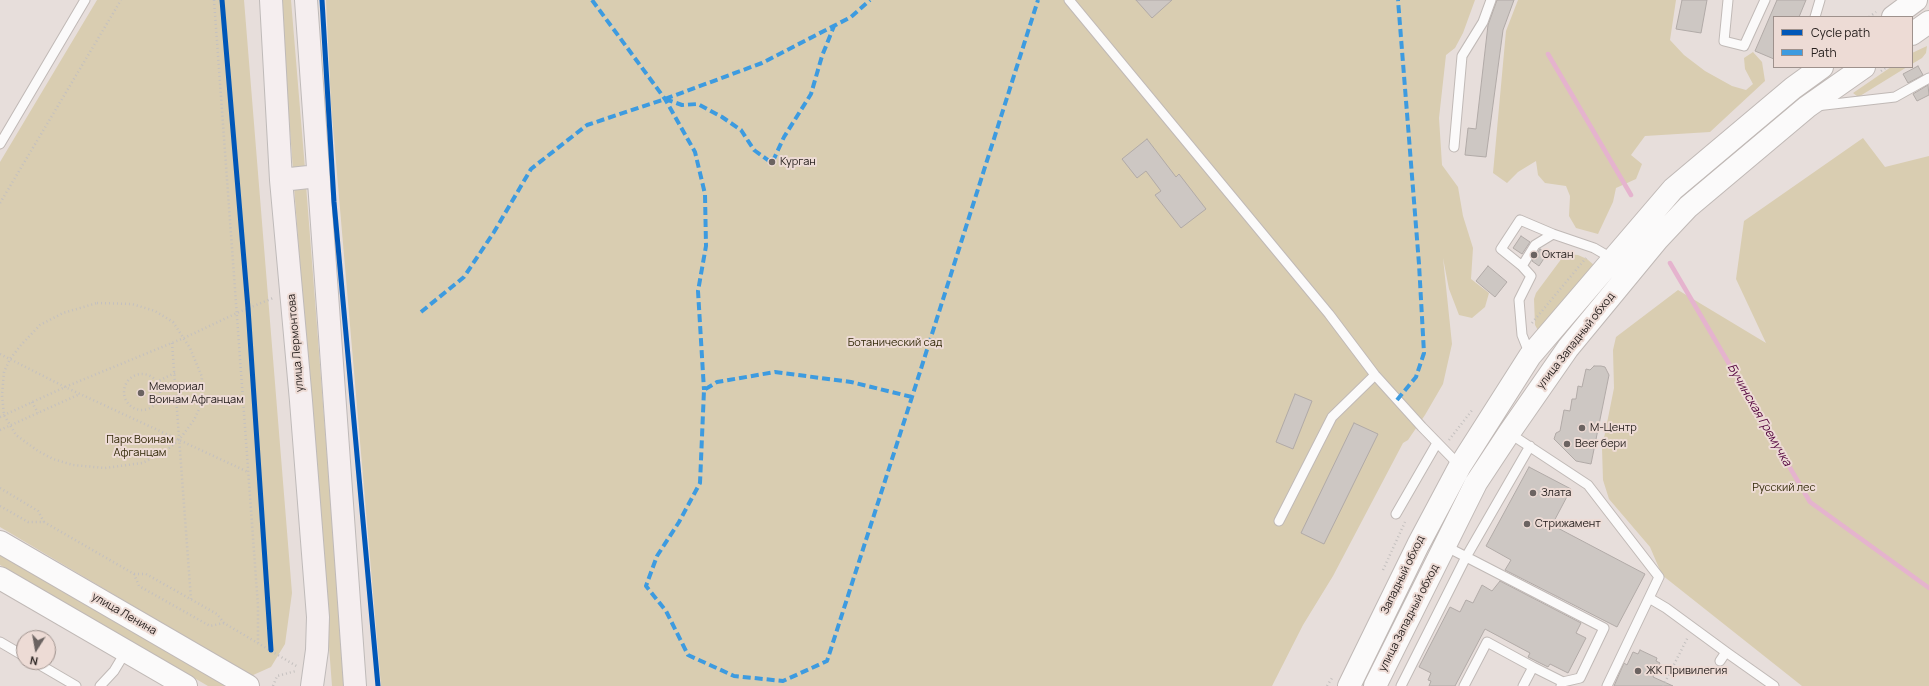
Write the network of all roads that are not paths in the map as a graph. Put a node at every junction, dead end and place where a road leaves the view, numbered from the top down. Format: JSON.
{"nodes":[{"id":1,"x":85,"y":0,"type":"edge"},
{"id":2,"x":271,"y":0,"type":"edge"},
{"id":3,"x":306,"y":0,"type":"edge"},
{"id":4,"x":1070,"y":0,"type":"edge"},
{"id":5,"x":1491,"y":0,"type":"edge"},
{"id":6,"x":1728,"y":0,"type":"edge"},
{"id":7,"x":1765,"y":0,"type":"edge"},
{"id":8,"x":1820,"y":0,"type":"edge"},
{"id":9,"x":1916,"y":0,"type":"edge"},
{"id":10,"x":1815,"y":16,"type":"edge"},
{"id":11,"x":1894,"y":16,"type":"edge"},
{"id":12,"x":1821,"y":68,"type":"edge"},
{"id":13,"x":1870,"y":71,"type":"edge"},
{"id":14,"x":1929,"y":78,"type":"edge"},
{"id":15,"x":1807,"y":107,"type":"junction"},
{"id":16,"x":0,"y":144,"type":"edge"},
{"id":17,"x":1454,"y":147,"type":"dead end"},
{"id":18,"x":318,"y":176,"type":"junction"},
{"id":19,"x":281,"y":180,"type":"junction"},
{"id":20,"x":1553,"y":234,"type":"junction"},
{"id":21,"x":1613,"y":259,"type":"junction"},
{"id":22,"x":1522,"y":266,"type":"junction"},
{"id":23,"x":1530,"y":356,"type":"junction"},
{"id":24,"x":1376,"y":375,"type":"junction"},
{"id":25,"x":1509,"y":433,"type":"junction"},
{"id":26,"x":1437,"y":443,"type":"junction"},
{"id":27,"x":1530,"y":446,"type":"junction"},
{"id":28,"x":1460,"y":466,"type":"junction"},
{"id":29,"x":1396,"y":514,"type":"dead end"},
{"id":30,"x":1279,"y":521,"type":"dead end"},
{"id":31,"x":0,"y":542,"type":"edge"},
{"id":32,"x":1445,"y":546,"type":"junction"},
{"id":33,"x":1466,"y":557,"type":"junction"},
{"id":34,"x":0,"y":578,"type":"edge"},
{"id":35,"x":1649,"y":598,"type":"junction"},
{"id":36,"x":0,"y":642,"type":"edge"},
{"id":37,"x":126,"y":650,"type":"junction"},
{"id":38,"x":16,"y":651,"type":"edge"},
{"id":39,"x":1726,"y":652,"type":"junction"},
{"id":40,"x":1720,"y":661,"type":"dead end"},
{"id":41,"x":1533,"y":667,"type":"junction"},
{"id":42,"x":49,"y":670,"type":"edge"},
{"id":43,"x":1562,"y":684,"type":"edge"},
{"id":44,"x":76,"y":686,"type":"edge"},
{"id":45,"x":100,"y":686,"type":"edge"},
{"id":46,"x":186,"y":686,"type":"edge"},
{"id":47,"x":248,"y":686,"type":"edge"},
{"id":48,"x":312,"y":686,"type":"edge"},
{"id":49,"x":355,"y":686,"type":"edge"},
{"id":50,"x":1349,"y":686,"type":"edge"},
{"id":51,"x":1375,"y":686,"type":"edge"},
{"id":52,"x":1401,"y":686,"type":"edge"},
{"id":53,"x":1464,"y":686,"type":"edge"},
{"id":54,"x":1524,"y":686,"type":"edge"},
{"id":55,"x":1607,"y":686,"type":"edge"},
{"id":56,"x":1774,"y":686,"type":"edge"}],
"edges":[{"from":1,"to":16,"type":"lane"},
{"from":2,"to":19,"type":"main road","name":"улица Лермонтова"},
{"from":3,"to":18,"type":"main road"},
{"from":4,"to":24,"type":"lane"},
{"from":5,"to":17,"type":"lane"},
{"from":6,"to":7,"type":"lane"},
{"from":8,"to":10,"type":"lane"},
{"from":9,"to":11,"type":"main road"},
{"from":12,"to":21,"type":"main road","name":"улица Западный обход"},
{"from":13,"to":15,"type":"main road","name":"улица Западный обход"},
{"from":14,"to":15,"type":"lane"},
{"from":15,"to":25,"type":"main road","name":"улица Западный обход"},
{"from":18,"to":19,"type":"main road"},
{"from":18,"to":49,"type":"main road"},
{"from":19,"to":48,"type":"main road","name":"улица Лермонтова"},
{"from":20,"to":21,"type":"lane"},
{"from":20,"to":22,"type":"lane"},
{"from":20,"to":22,"type":"lane"},
{"from":21,"to":23,"type":"main road","name":"улица Западный обход"},
{"from":22,"to":23,"type":"lane"},
{"from":23,"to":28,"type":"main road","name":"улица Западный обход"},
{"from":24,"to":26,"type":"lane"},
{"from":24,"to":30,"type":"lane"},
{"from":25,"to":27,"type":"lane"},
{"from":25,"to":32,"type":"main road","name":"улица Западный обход"},
{"from":26,"to":28,"type":"lane"},
{"from":26,"to":29,"type":"lane"},
{"from":27,"to":33,"type":"lane"},
{"from":27,"to":35,"type":"lane"},
{"from":28,"to":50,"type":"main road","name":"Западный обход"},
{"from":31,"to":47,"type":"main road","name":"улица Ленина"},
{"from":32,"to":33,"type":"lane"},
{"from":32,"to":51,"type":"main road","name":"улица Западный обход"},
{"from":33,"to":43,"type":"lane"},
{"from":33,"to":52,"type":"lane"},
{"from":34,"to":37,"type":"main road"},
{"from":35,"to":39,"type":"lane"},
{"from":35,"to":55,"type":"lane"},
{"from":36,"to":38,"type":"lane"},
{"from":37,"to":45,"type":"lane"},
{"from":37,"to":46,"type":"main road"},
{"from":39,"to":40,"type":"lane"},
{"from":39,"to":56,"type":"lane"},
{"from":41,"to":43,"type":"lane"},
{"from":41,"to":53,"type":"lane"},
{"from":41,"to":54,"type":"lane"},
{"from":42,"to":44,"type":"lane"}]}
